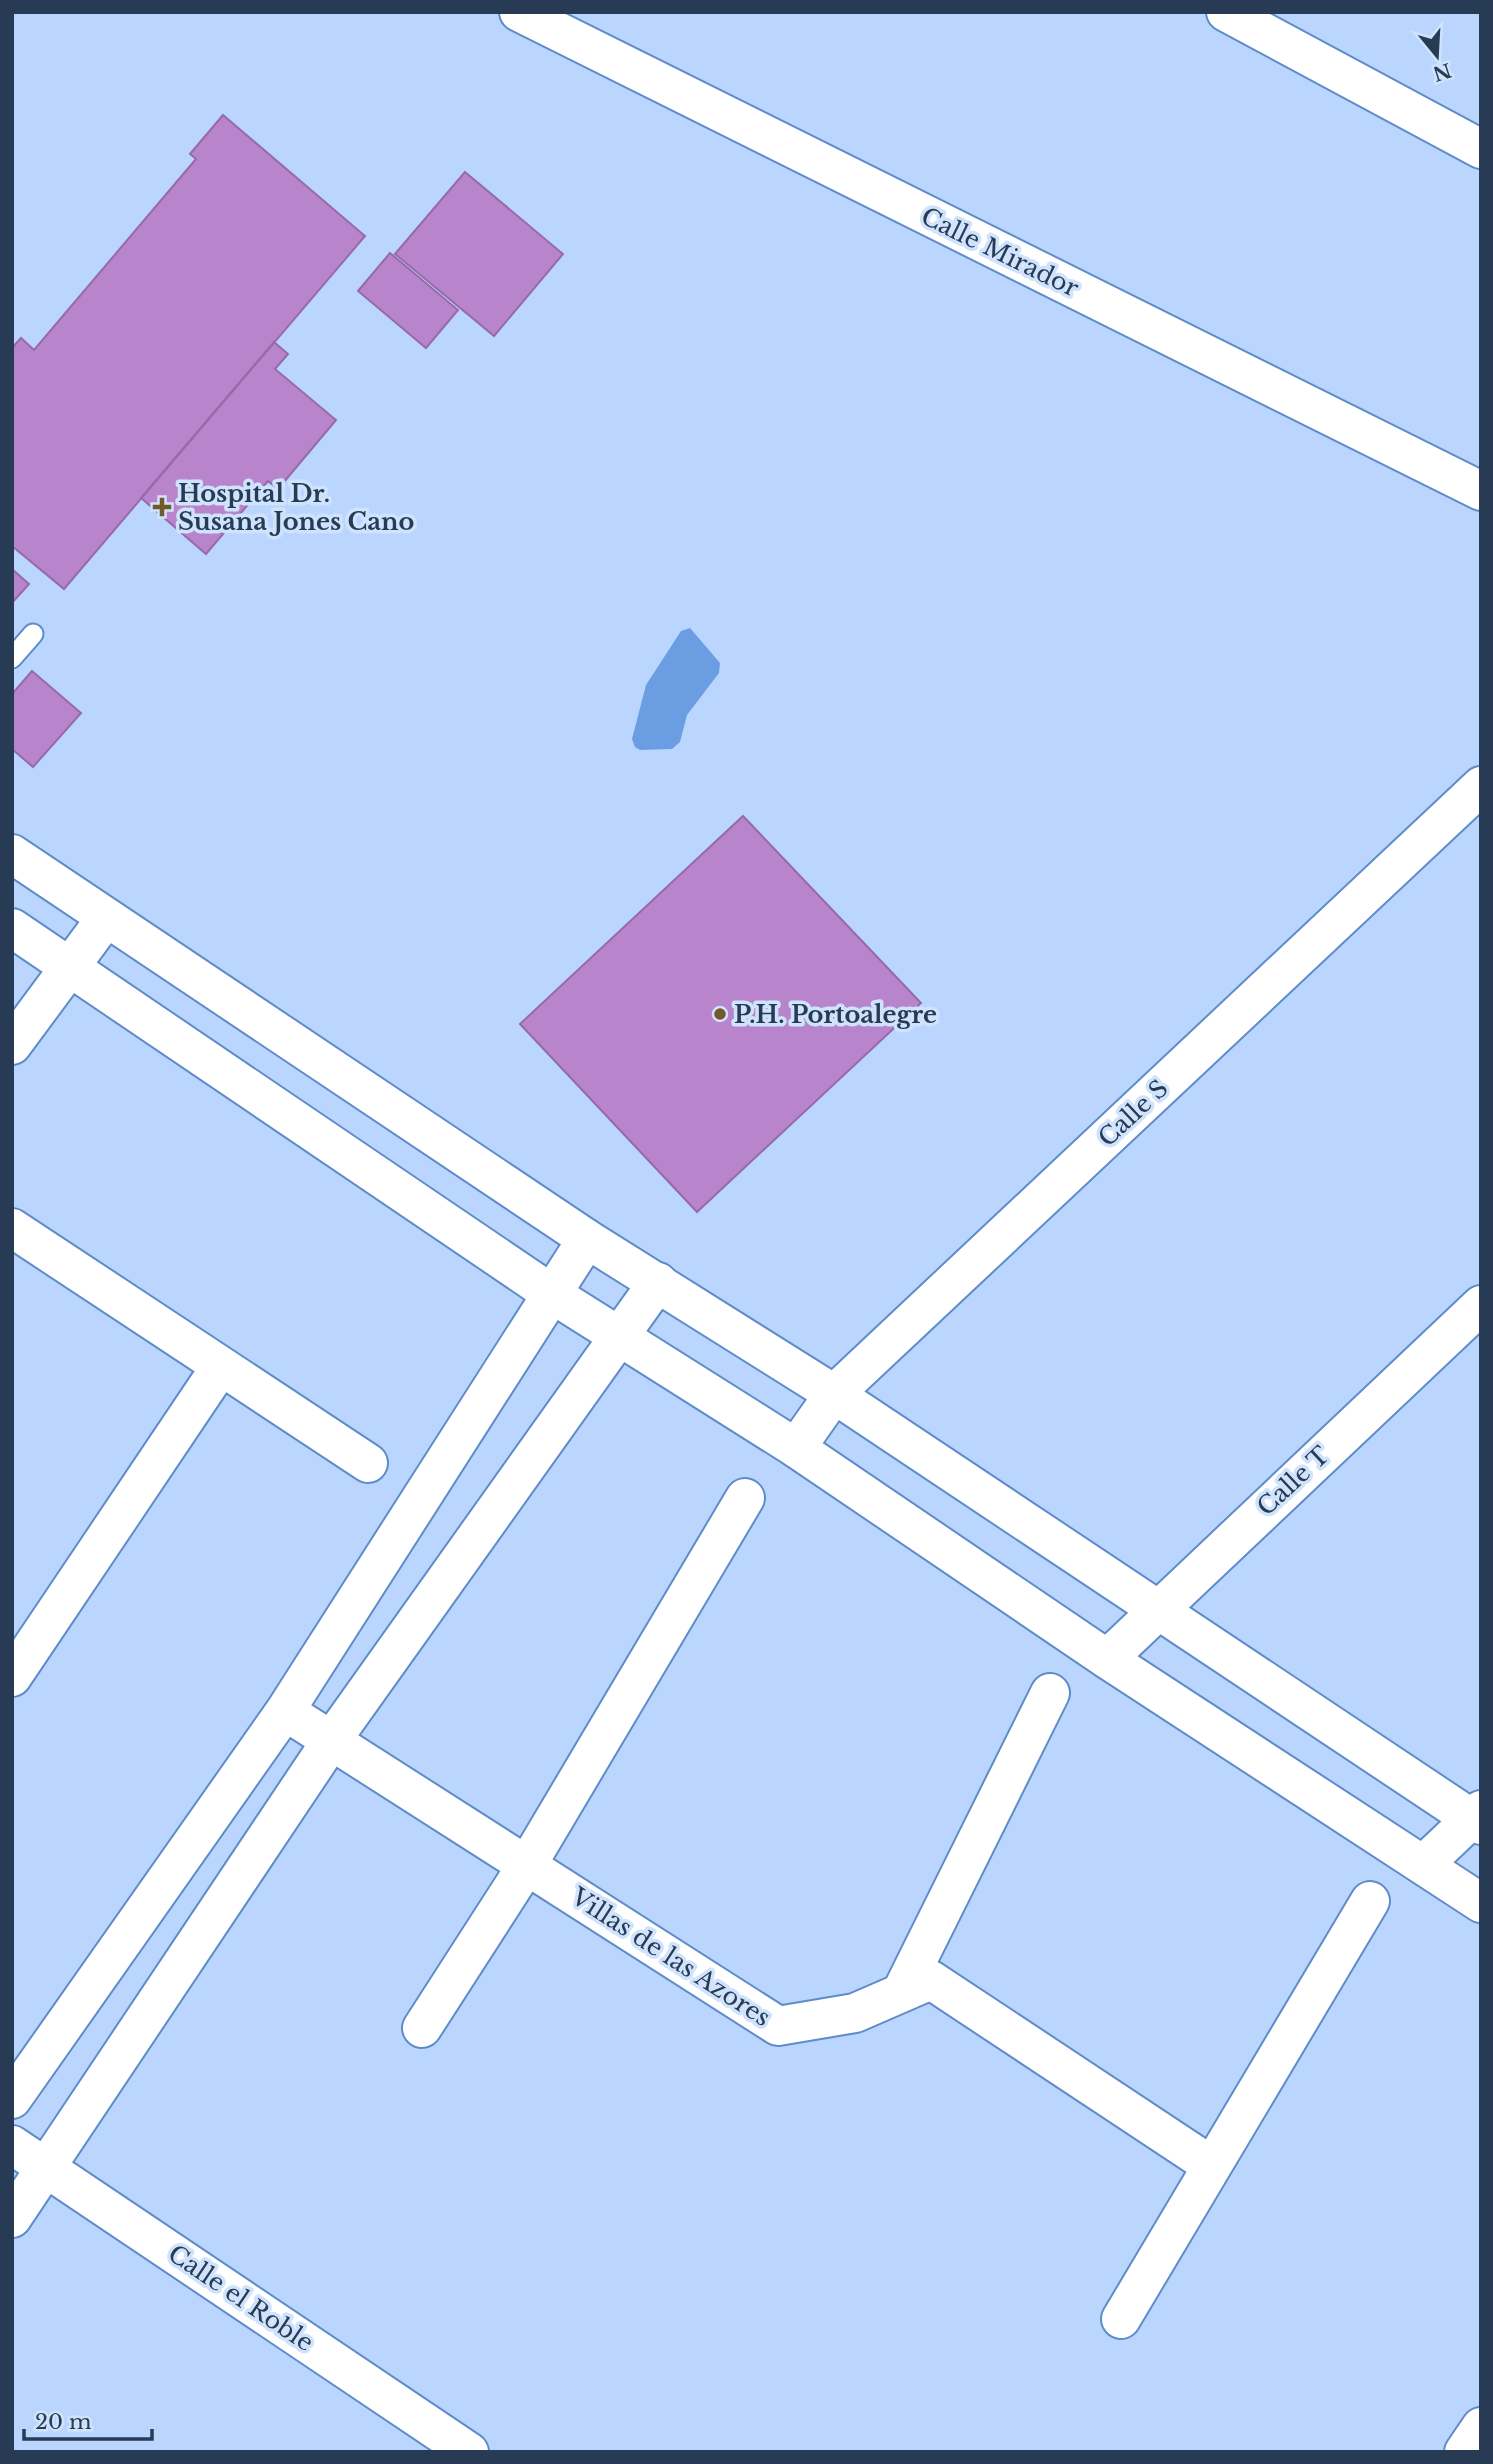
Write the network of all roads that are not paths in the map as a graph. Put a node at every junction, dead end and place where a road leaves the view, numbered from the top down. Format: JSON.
{"nodes":[{"id":1,"x":519,"y":12,"type":"edge"},
{"id":2,"x":1226,"y":12,"type":"edge"},
{"id":3,"x":1481,"y":149,"type":"edge"},
{"id":4,"x":1481,"y":491,"type":"edge"},
{"id":5,"x":33,"y":634,"type":"dead end"},
{"id":6,"x":12,"y":658,"type":"edge"},
{"id":7,"x":1481,"y":786,"type":"edge"},
{"id":8,"x":12,"y":854,"type":"edge"},
{"id":9,"x":106,"y":918,"type":"junction"},
{"id":10,"x":12,"y":928,"type":"edge"},
{"id":11,"x":71,"y":967,"type":"junction"},
{"id":12,"x":14,"y":1041,"type":"edge"},
{"id":13,"x":12,"y":1228,"type":"edge"},
{"id":14,"x":587,"y":1239,"type":"junction"},
{"id":15,"x":658,"y":1282,"type":"junction"},
{"id":16,"x":552,"y":1294,"type":"junction"},
{"id":17,"x":1481,"y":1305,"type":"edge"},
{"id":18,"x":618,"y":1338,"type":"junction"},
{"id":19,"x":221,"y":1366,"type":"junction"},
{"id":20,"x":834,"y":1394,"type":"junction"},
{"id":21,"x":796,"y":1448,"type":"junction"},
{"id":22,"x":368,"y":1463,"type":"dead end"},
{"id":23,"x":746,"y":1498,"type":"dead end"},
{"id":24,"x":1156,"y":1611,"type":"junction"},
{"id":25,"x":1107,"y":1659,"type":"junction"},
{"id":26,"x":12,"y":1677,"type":"edge"},
{"id":27,"x":1050,"y":1693,"type":"dead end"},
{"id":28,"x":285,"y":1711,"type":"junction"},
{"id":29,"x":331,"y":1741,"type":"junction"},
{"id":30,"x":1477,"y":1818,"type":"edge"},
{"id":31,"x":527,"y":1865,"type":"junction"},
{"id":32,"x":1423,"y":1865,"type":"junction"},
{"id":33,"x":1370,"y":1900,"type":"dead end"},
{"id":34,"x":1481,"y":1903,"type":"edge"},
{"id":35,"x":901,"y":1993,"type":"junction"},
{"id":36,"x":422,"y":2028,"type":"dead end"},
{"id":37,"x":12,"y":2099,"type":"edge"},
{"id":38,"x":12,"y":2145,"type":"edge"},
{"id":39,"x":1212,"y":2166,"type":"junction"},
{"id":40,"x":47,"y":2168,"type":"junction"},
{"id":41,"x":12,"y":2218,"type":"edge"},
{"id":42,"x":1121,"y":2319,"type":"dead end"},
{"id":43,"x":1481,"y":2427,"type":"edge"},
{"id":44,"x":469,"y":2452,"type":"edge"},
{"id":45,"x":1464,"y":2452,"type":"edge"}],
"edges":[{"from":1,"to":4,"type":"street","name":"Calle Mirador"},
{"from":2,"to":3,"type":"street"},
{"from":5,"to":6,"type":"lane"},
{"from":7,"to":20,"type":"street","name":"Calle S"},
{"from":8,"to":9,"type":"street"},
{"from":9,"to":11,"type":"street"},
{"from":9,"to":14,"type":"street"},
{"from":10,"to":11,"type":"street"},
{"from":11,"to":12,"type":"street"},
{"from":11,"to":16,"type":"street"},
{"from":13,"to":19,"type":"street"},
{"from":14,"to":15,"type":"street"},
{"from":14,"to":16,"type":"street"},
{"from":15,"to":18,"type":"street"},
{"from":15,"to":20,"type":"street"},
{"from":16,"to":18,"type":"street"},
{"from":16,"to":28,"type":"street"},
{"from":17,"to":24,"type":"street","name":"Calle T"},
{"from":18,"to":21,"type":"street"},
{"from":18,"to":29,"type":"street"},
{"from":19,"to":22,"type":"street"},
{"from":19,"to":26,"type":"street"},
{"from":20,"to":21,"type":"street","name":"Calle S"},
{"from":20,"to":24,"type":"street"},
{"from":21,"to":25,"type":"street"},
{"from":23,"to":31,"type":"street"},
{"from":24,"to":25,"type":"street","name":"Calle T"},
{"from":24,"to":30,"type":"street"},
{"from":25,"to":32,"type":"street"},
{"from":27,"to":35,"type":"street"},
{"from":28,"to":29,"type":"street","name":"Villas de las Azores"},
{"from":28,"to":37,"type":"street"},
{"from":29,"to":31,"type":"street","name":"Villas de las Azores"},
{"from":29,"to":40,"type":"street"},
{"from":30,"to":32,"type":"street"},
{"from":31,"to":35,"type":"street","name":"Villas de las Azores"},
{"from":31,"to":36,"type":"street"},
{"from":32,"to":34,"type":"street"},
{"from":33,"to":39,"type":"street"},
{"from":35,"to":39,"type":"street","name":"Villas de las Azores"},
{"from":38,"to":40,"type":"street","name":"Calle el Roble"},
{"from":39,"to":42,"type":"street"},
{"from":40,"to":41,"type":"street"},
{"from":40,"to":44,"type":"street","name":"Calle el Roble"},
{"from":43,"to":45,"type":"street"}]}
